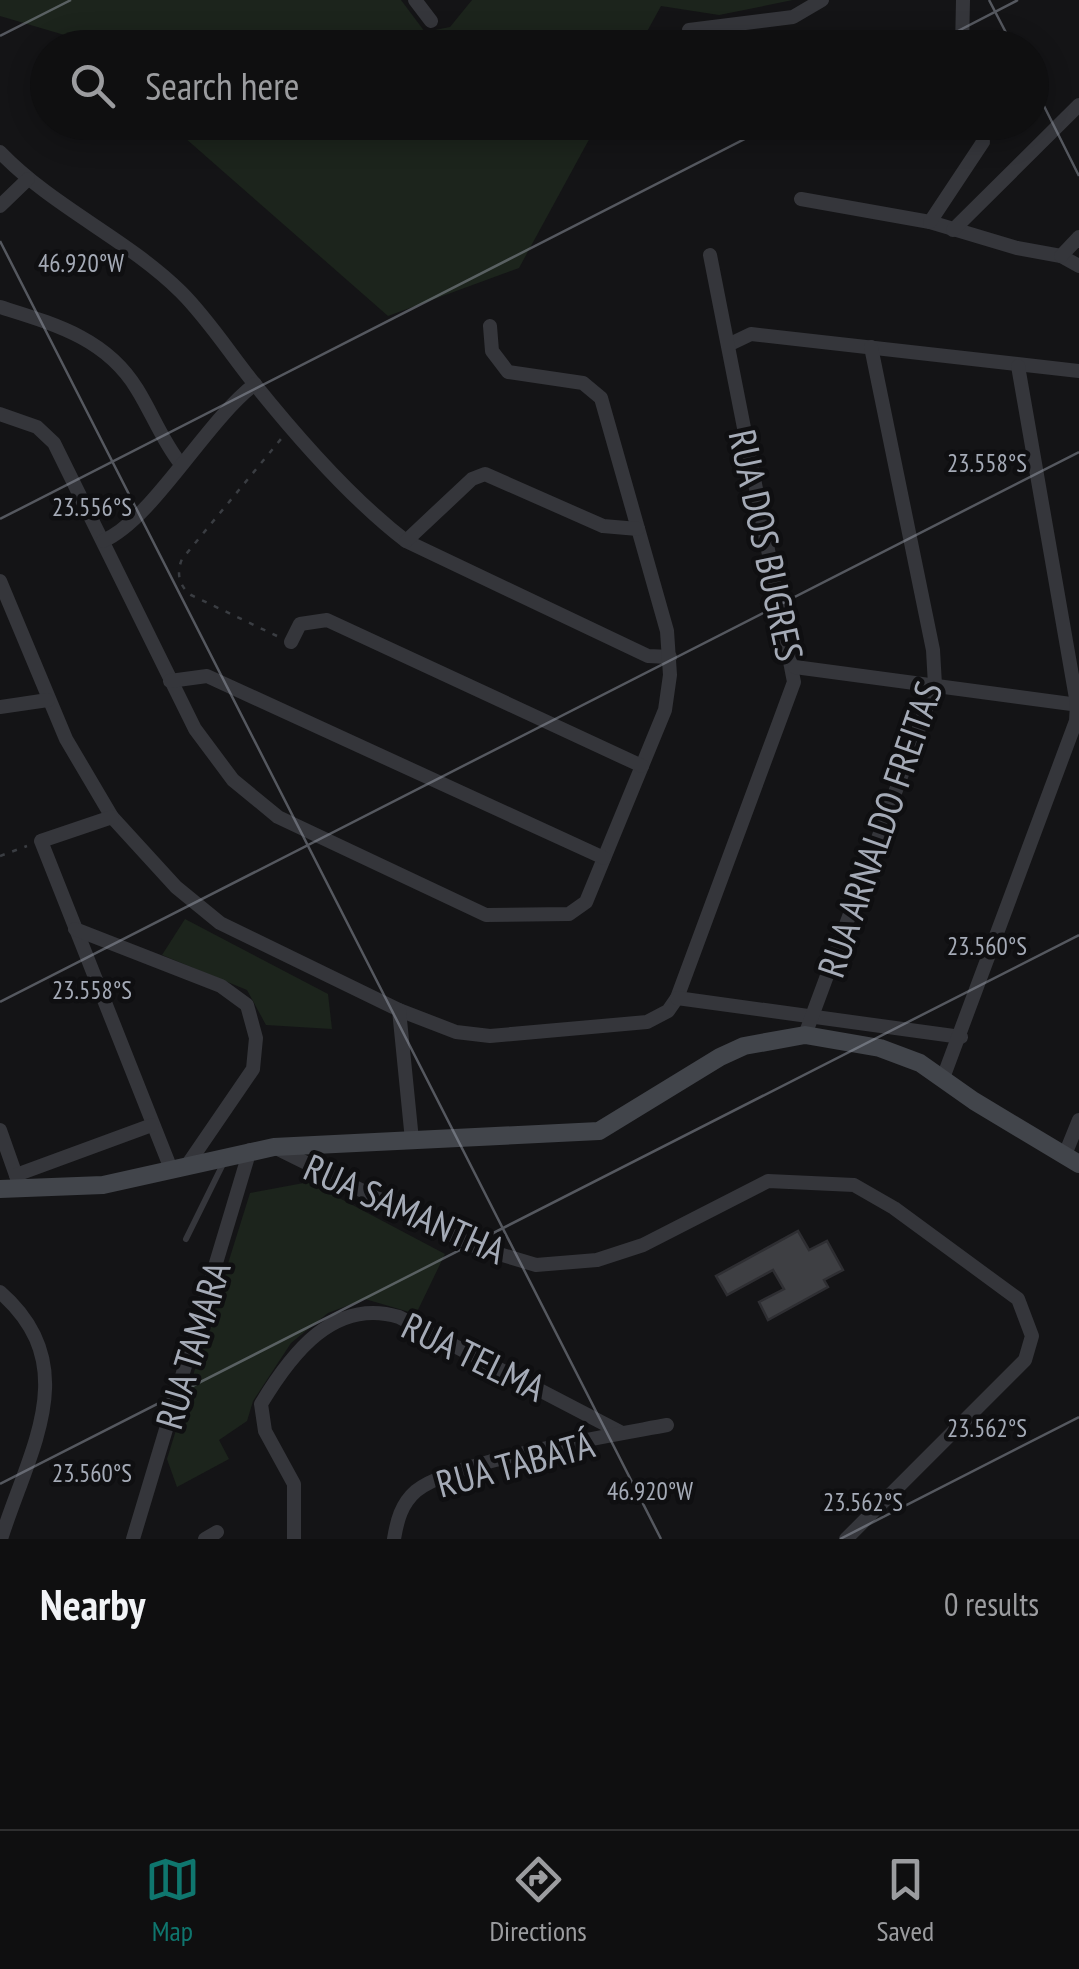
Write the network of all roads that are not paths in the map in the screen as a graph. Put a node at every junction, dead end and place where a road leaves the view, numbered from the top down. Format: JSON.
{"nodes":[{"id":1,"x":415,"y":0,"type":"edge"},
{"id":2,"x":822,"y":0,"type":"edge"},
{"id":3,"x":963,"y":0,"type":"edge"},
{"id":4,"x":431,"y":21,"type":"dead end"},
{"id":5,"x":689,"y":30,"type":"dead end"},
{"id":6,"x":962,"y":30,"type":"edge"},
{"id":7,"x":1079,"y":105,"type":"edge"},
{"id":8,"x":1049,"y":135,"type":"edge"},
{"id":9,"x":983,"y":140,"type":"edge"},
{"id":10,"x":1044,"y":140,"type":"edge"},
{"id":11,"x":0,"y":152,"type":"edge"},
{"id":12,"x":28,"y":179,"type":"junction"},
{"id":13,"x":801,"y":200,"type":"dead end"},
{"id":14,"x":0,"y":206,"type":"edge"},
{"id":15,"x":930,"y":222,"type":"junction"},
{"id":16,"x":953,"y":230,"type":"junction"},
{"id":17,"x":1079,"y":237,"type":"edge"},
{"id":18,"x":710,"y":255,"type":"dead end"},
{"id":19,"x":1062,"y":256,"type":"junction"},
{"id":20,"x":1079,"y":266,"type":"edge"},
{"id":21,"x":0,"y":308,"type":"edge"},
{"id":22,"x":490,"y":326,"type":"dead end"},
{"id":23,"x":728,"y":345,"type":"junction"},
{"id":24,"x":871,"y":348,"type":"junction"},
{"id":25,"x":1018,"y":366,"type":"junction"},
{"id":26,"x":1079,"y":371,"type":"edge"},
{"id":27,"x":255,"y":384,"type":"junction"},
{"id":28,"x":0,"y":414,"type":"edge"},
{"id":29,"x":180,"y":463,"type":"junction"},
{"id":30,"x":638,"y":529,"type":"junction"},
{"id":31,"x":102,"y":541,"type":"junction"},
{"id":32,"x":406,"y":541,"type":"junction"},
{"id":33,"x":0,"y":581,"type":"edge"},
{"id":34,"x":291,"y":642,"type":"road end"},
{"id":35,"x":670,"y":657,"type":"junction"},
{"id":36,"x":794,"y":667,"type":"junction"},
{"id":37,"x":170,"y":681,"type":"junction"},
{"id":38,"x":935,"y":685,"type":"junction"},
{"id":39,"x":48,"y":700,"type":"junction"},
{"id":40,"x":1078,"y":704,"type":"edge"},
{"id":41,"x":0,"y":707,"type":"edge"},
{"id":42,"x":642,"y":766,"type":"junction"},
{"id":43,"x":112,"y":817,"type":"junction"},
{"id":44,"x":604,"y":858,"type":"junction"},
{"id":45,"x":75,"y":928,"type":"junction"},
{"id":46,"x":677,"y":998,"type":"junction"},
{"id":47,"x":398,"y":1010,"type":"junction"},
{"id":48,"x":815,"y":1016,"type":"junction"},
{"id":49,"x":805,"y":1035,"type":"junction"},
{"id":50,"x":960,"y":1037,"type":"junction"},
{"id":51,"x":944,"y":1078,"type":"junction"},
{"id":52,"x":1079,"y":1120,"type":"edge"},
{"id":53,"x":152,"y":1125,"type":"junction"},
{"id":54,"x":0,"y":1130,"type":"edge"},
{"id":55,"x":412,"y":1140,"type":"junction"},
{"id":56,"x":274,"y":1147,"type":"junction"},
{"id":57,"x":250,"y":1150,"type":"junction"},
{"id":58,"x":227,"y":1156,"type":"junction"},
{"id":59,"x":1072,"y":1160,"type":"edge"},
{"id":60,"x":180,"y":1167,"type":"junction"},
{"id":61,"x":18,"y":1181,"type":"junction"},
{"id":62,"x":0,"y":1190,"type":"edge"},
{"id":63,"x":186,"y":1240,"type":"dead end"},
{"id":64,"x":0,"y":1292,"type":"edge"},
{"id":65,"x":667,"y":1426,"type":"dead end"},
{"id":66,"x":622,"y":1434,"type":"junction"},
{"id":67,"x":0,"y":1539,"type":"edge"},
{"id":68,"x":133,"y":1539,"type":"edge"},
{"id":69,"x":294,"y":1539,"type":"edge"},
{"id":70,"x":394,"y":1539,"type":"edge"},
{"id":71,"x":846,"y":1539,"type":"edge"}],
"edges":[{"from":1,"to":4,"type":"street"},
{"from":2,"to":5,"type":"street"},
{"from":3,"to":6,"type":"street"},
{"from":7,"to":8,"type":"street"},
{"from":9,"to":15,"type":"street"},
{"from":10,"to":16,"type":"street"},
{"from":11,"to":12,"type":"street"},
{"from":12,"to":14,"type":"street"},
{"from":12,"to":27,"type":"street"},
{"from":13,"to":15,"type":"street"},
{"from":15,"to":16,"type":"street"},
{"from":16,"to":19,"type":"street"},
{"from":17,"to":19,"type":"street"},
{"from":18,"to":23,"type":"street","name":"RUA DOS BUGRES"},
{"from":19,"to":20,"type":"street"},
{"from":21,"to":29,"type":"street"},
{"from":22,"to":30,"type":"street"},
{"from":23,"to":24,"type":"street"},
{"from":23,"to":36,"type":"street","name":"RUA DOS BUGRES"},
{"from":24,"to":25,"type":"street"},
{"from":24,"to":38,"type":"street","name":"RUA ARNALDO FREITAS"},
{"from":25,"to":26,"type":"street"},
{"from":25,"to":40,"type":"street"},
{"from":27,"to":29,"type":"street"},
{"from":27,"to":32,"type":"street"},
{"from":28,"to":31,"type":"street"},
{"from":29,"to":31,"type":"street"},
{"from":30,"to":32,"type":"street"},
{"from":30,"to":35,"type":"street"},
{"from":31,"to":37,"type":"street"},
{"from":32,"to":35,"type":"street"},
{"from":33,"to":39,"type":"street"},
{"from":34,"to":42,"type":"street"},
{"from":35,"to":42,"type":"street"},
{"from":36,"to":38,"type":"street"},
{"from":36,"to":46,"type":"street","name":"RUA DOS BUGRES"},
{"from":37,"to":44,"type":"street"},
{"from":37,"to":44,"type":"street"},
{"from":38,"to":40,"type":"street"},
{"from":38,"to":48,"type":"street","name":"RUA ARNALDO FREITAS"},
{"from":39,"to":41,"type":"street"},
{"from":39,"to":43,"type":"street"},
{"from":40,"to":50,"type":"street"},
{"from":42,"to":44,"type":"street"},
{"from":43,"to":45,"type":"street"},
{"from":43,"to":47,"type":"street"},
{"from":45,"to":53,"type":"street"},
{"from":45,"to":60,"type":"street"},
{"from":46,"to":47,"type":"street"},
{"from":46,"to":48,"type":"street"},
{"from":47,"to":55,"type":"street"},
{"from":48,"to":49,"type":"street","name":"RUA ARNALDO FREITAS"},
{"from":48,"to":50,"type":"street"},
{"from":49,"to":51,"type":"street"},
{"from":49,"to":55,"type":"street"},
{"from":50,"to":51,"type":"street"},
{"from":51,"to":59,"type":"street"},
{"from":52,"to":59,"type":"street"},
{"from":53,"to":60,"type":"street"},
{"from":53,"to":61,"type":"street"},
{"from":54,"to":61,"type":"street"},
{"from":55,"to":56,"type":"street"},
{"from":56,"to":57,"type":"street"},
{"from":56,"to":71,"type":"street","name":"RUA SAMANTHA"},
{"from":57,"to":58,"type":"street"},
{"from":57,"to":68,"type":"street","name":"RUA TAMARA"},
{"from":58,"to":60,"type":"street"},
{"from":58,"to":63,"type":"lane"},
{"from":60,"to":61,"type":"street"},
{"from":61,"to":62,"type":"street"},
{"from":64,"to":67,"type":"street"},
{"from":65,"to":66,"type":"street","name":"RUA TABATÁ"},
{"from":66,"to":69,"type":"street","name":"RUA TELMA"},
{"from":66,"to":70,"type":"street","name":"RUA TABATÁ"}]}
